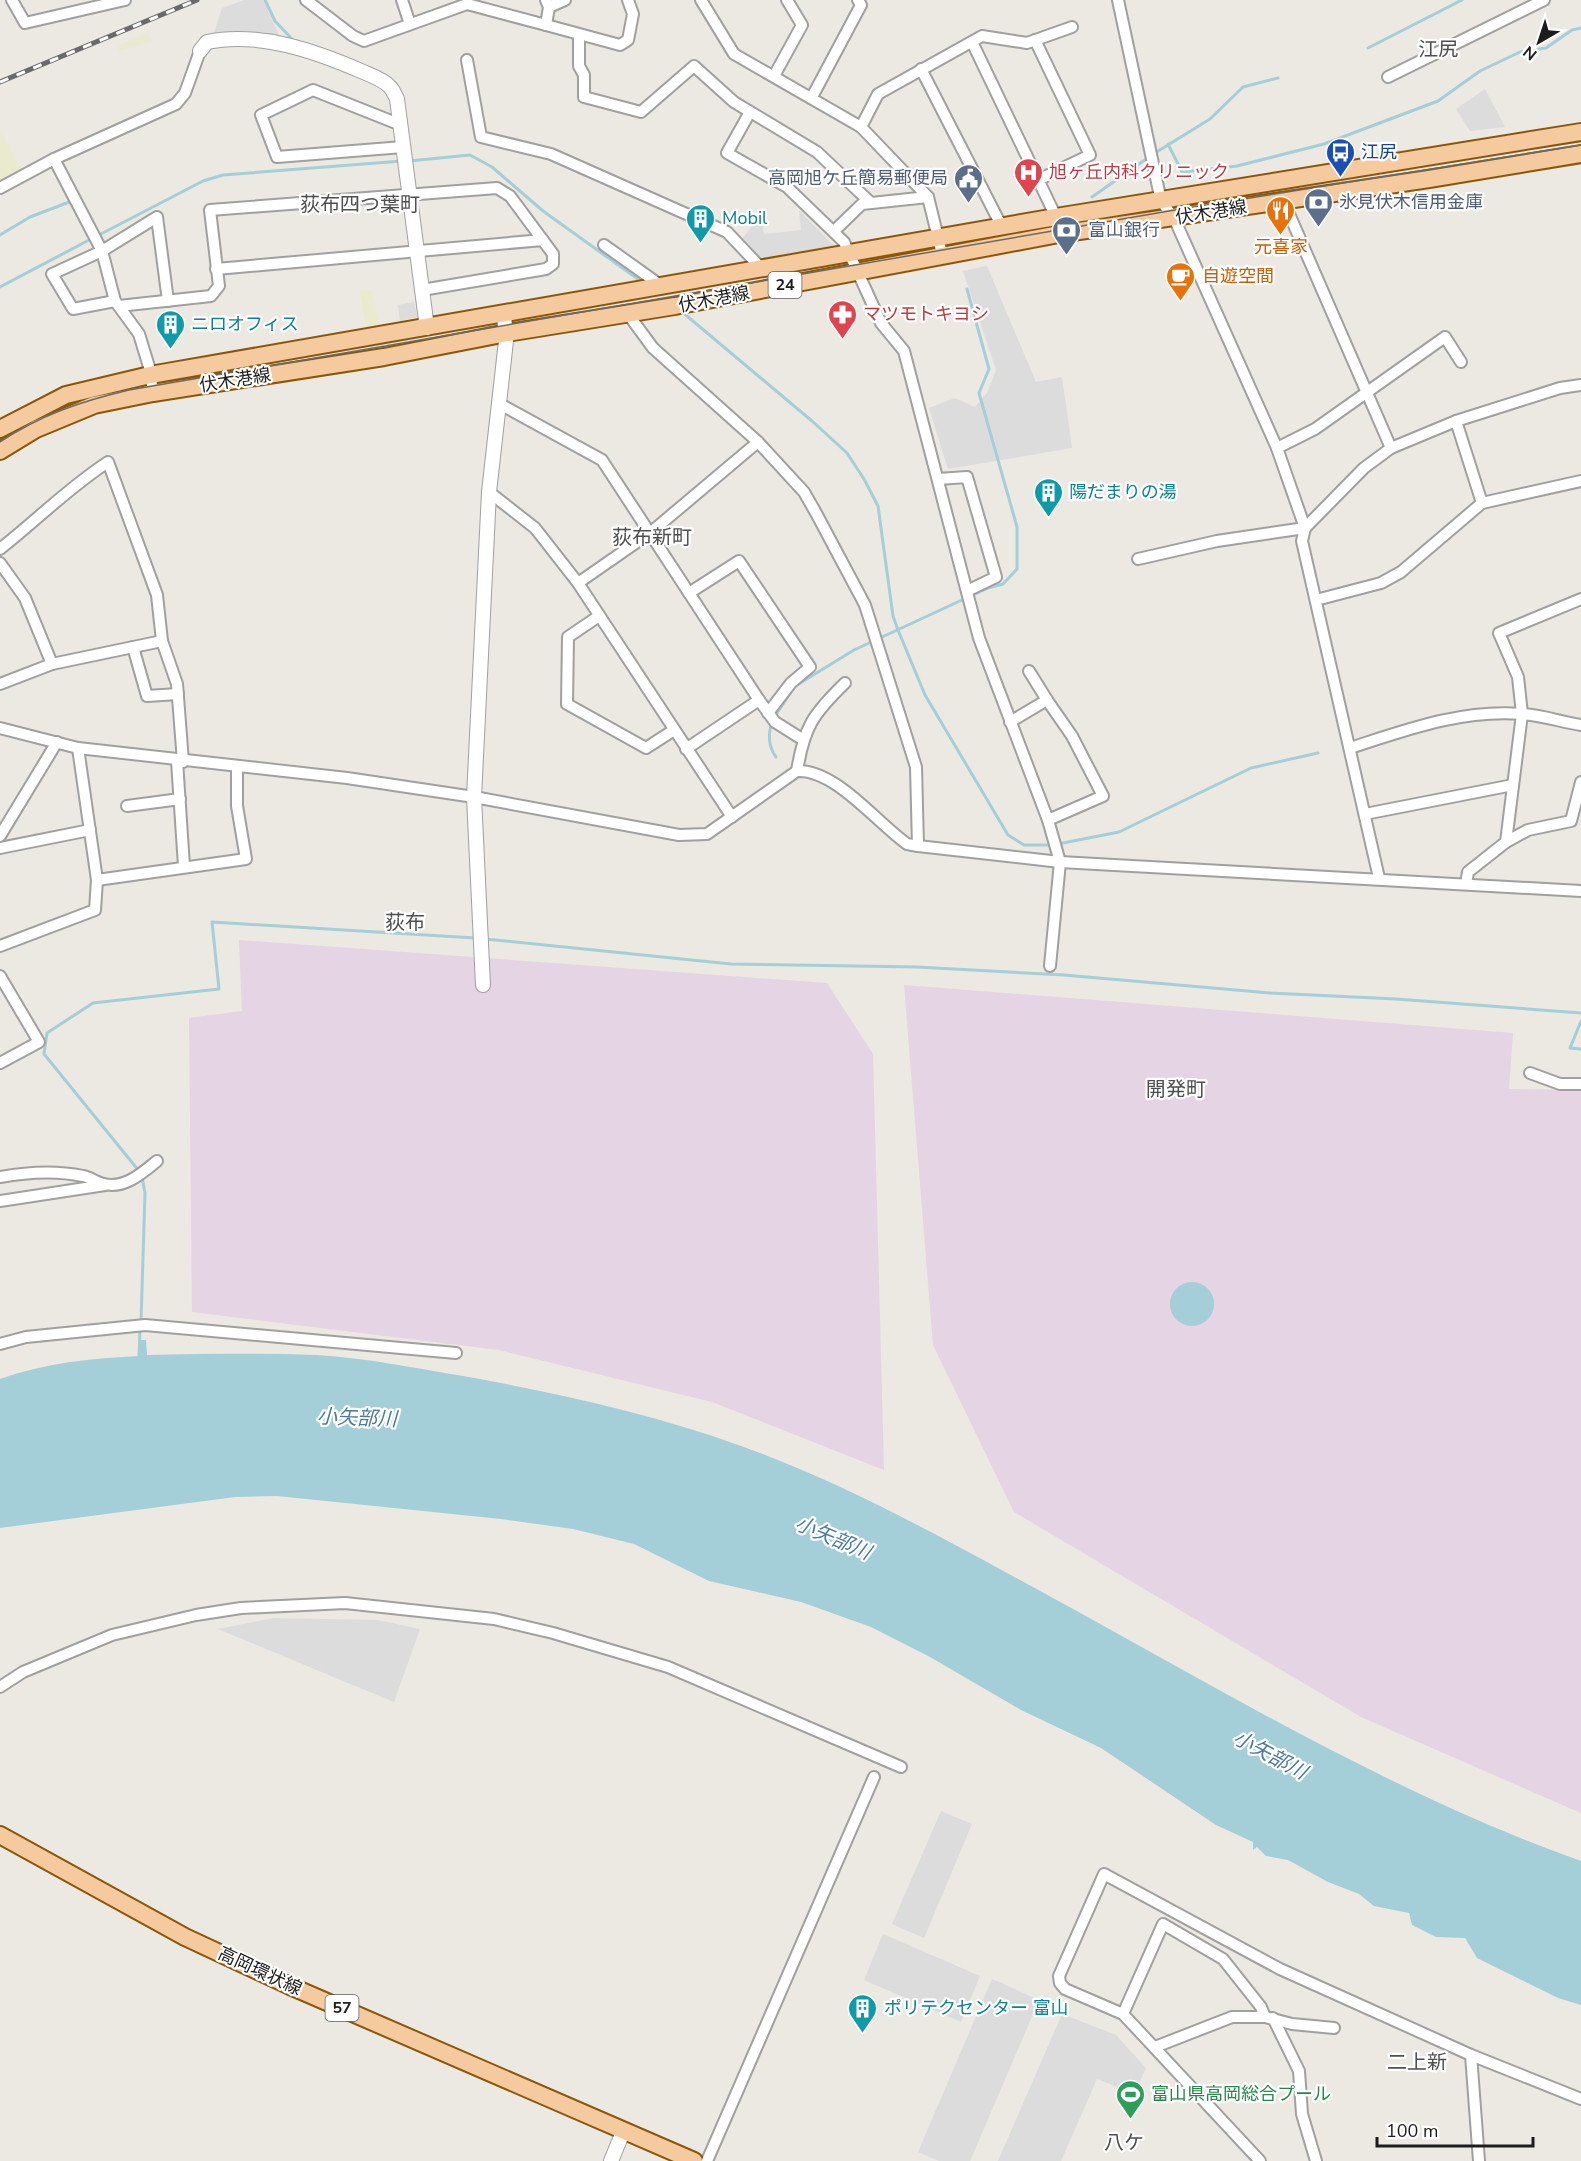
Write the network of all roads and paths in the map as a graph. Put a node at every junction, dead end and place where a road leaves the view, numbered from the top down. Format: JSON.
{"nodes":[{"id":1,"x":12,"y":0,"type":"edge"},
{"id":2,"x":125,"y":0,"type":"edge"},
{"id":3,"x":306,"y":0,"type":"edge"},
{"id":4,"x":402,"y":0,"type":"edge"},
{"id":5,"x":564,"y":0,"type":"edge"},
{"id":6,"x":628,"y":0,"type":"edge"},
{"id":7,"x":701,"y":0,"type":"edge"},
{"id":8,"x":787,"y":0,"type":"edge"},
{"id":9,"x":858,"y":0,"type":"edge"},
{"id":10,"x":1118,"y":0,"type":"edge"},
{"id":11,"x":1544,"y":0,"type":"edge"},
{"id":12,"x":466,"y":2,"type":"edge"},
{"id":13,"x":548,"y":3,"type":"edge"},
{"id":14,"x":410,"y":24,"type":"junction"},
{"id":15,"x":546,"y":25,"type":"junction"},
{"id":16,"x":1072,"y":27,"type":"dead end"},
{"id":17,"x":579,"y":35,"type":"junction"},
{"id":18,"x":1035,"y":40,"type":"junction"},
{"id":19,"x":972,"y":42,"type":"junction"},
{"id":20,"x":200,"y":51,"type":"joint"},
{"id":21,"x":467,"y":60,"type":"dead end"},
{"id":22,"x":921,"y":69,"type":"junction"},
{"id":23,"x":774,"y":76,"type":"junction"},
{"id":24,"x":1388,"y":76,"type":"dead end"},
{"id":25,"x":812,"y":97,"type":"junction"},
{"id":26,"x":750,"y":112,"type":"junction"},
{"id":27,"x":401,"y":125,"type":"junction"},
{"id":28,"x":861,"y":127,"type":"junction"},
{"id":29,"x":1581,"y":132,"type":"edge"},
{"id":30,"x":403,"y":147,"type":"junction"},
{"id":31,"x":1581,"y":154,"type":"edge"},
{"id":32,"x":54,"y":159,"type":"junction"},
{"id":33,"x":1038,"y":180,"type":"junction"},
{"id":34,"x":0,"y":188,"type":"edge"},
{"id":35,"x":409,"y":194,"type":"junction"},
{"id":36,"x":928,"y":197,"type":"junction"},
{"id":37,"x":1283,"y":200,"type":"junction"},
{"id":38,"x":1161,"y":201,"type":"junction"},
{"id":39,"x":871,"y":203,"type":"junction"},
{"id":40,"x":1056,"y":217,"type":"junction"},
{"id":41,"x":1174,"y":218,"type":"junction"},
{"id":42,"x":1002,"y":227,"type":"junction"},
{"id":43,"x":834,"y":231,"type":"junction"},
{"id":44,"x":543,"y":240,"type":"junction"},
{"id":45,"x":939,"y":240,"type":"junction"},
{"id":46,"x":604,"y":245,"type":"dead end"},
{"id":47,"x":102,"y":251,"type":"junction"},
{"id":48,"x":417,"y":252,"type":"junction"},
{"id":49,"x":852,"y":254,"type":"junction"},
{"id":50,"x":943,"y":258,"type":"junction"},
{"id":51,"x":216,"y":269,"type":"junction"},
{"id":52,"x":762,"y":269,"type":"junction"},
{"id":53,"x":858,"y":272,"type":"junction"},
{"id":54,"x":663,"y":287,"type":"junction"},
{"id":55,"x":422,"y":290,"type":"junction"},
{"id":56,"x":168,"y":301,"type":"junction"},
{"id":57,"x":117,"y":304,"type":"junction"},
{"id":58,"x":504,"y":314,"type":"junction"},
{"id":59,"x":628,"y":314,"type":"junction"},
{"id":60,"x":428,"y":328,"type":"junction"},
{"id":61,"x":507,"y":333,"type":"junction"},
{"id":62,"x":1461,"y":362,"type":"dead end"},
{"id":63,"x":150,"y":375,"type":"junction"},
{"id":64,"x":1581,"y":385,"type":"edge"},
{"id":65,"x":153,"y":393,"type":"junction"},
{"id":66,"x":1366,"y":393,"type":"junction"},
{"id":67,"x":498,"y":403,"type":"junction"},
{"id":68,"x":1456,"y":421,"type":"junction"},
{"id":69,"x":0,"y":429,"type":"edge"},
{"id":70,"x":758,"y":442,"type":"junction"},
{"id":71,"x":1277,"y":448,"type":"junction"},
{"id":72,"x":1391,"y":448,"type":"junction"},
{"id":73,"x":0,"y":451,"type":"edge"},
{"id":74,"x":938,"y":478,"type":"junction"},
{"id":75,"x":1581,"y":481,"type":"edge"},
{"id":76,"x":489,"y":492,"type":"junction"},
{"id":77,"x":1482,"y":503,"type":"junction"},
{"id":78,"x":1305,"y":528,"type":"junction"},
{"id":79,"x":650,"y":533,"type":"junction"},
{"id":80,"x":0,"y":549,"type":"edge"},
{"id":81,"x":1138,"y":559,"type":"dead end"},
{"id":82,"x":0,"y":563,"type":"edge"},
{"id":83,"x":578,"y":583,"type":"junction"},
{"id":84,"x":967,"y":591,"type":"junction"},
{"id":85,"x":689,"y":593,"type":"junction"},
{"id":86,"x":1316,"y":600,"type":"junction"},
{"id":87,"x":1580,"y":603,"type":"edge"},
{"id":88,"x":599,"y":616,"type":"junction"},
{"id":89,"x":162,"y":641,"type":"junction"},
{"id":90,"x":133,"y":647,"type":"junction"},
{"id":91,"x":52,"y":664,"type":"junction"},
{"id":92,"x":1029,"y":671,"type":"dead end"},
{"id":93,"x":845,"y":683,"type":"dead end"},
{"id":94,"x":0,"y":684,"type":"edge"},
{"id":95,"x":178,"y":694,"type":"junction"},
{"id":96,"x":759,"y":700,"type":"junction"},
{"id":97,"x":1047,"y":700,"type":"junction"},
{"id":98,"x":768,"y":713,"type":"junction"},
{"id":99,"x":1522,"y":714,"type":"junction"},
{"id":100,"x":1010,"y":722,"type":"junction"},
{"id":101,"x":1581,"y":725,"type":"edge"},
{"id":102,"x":0,"y":728,"type":"edge"},
{"id":103,"x":674,"y":730,"type":"junction"},
{"id":104,"x":802,"y":738,"type":"junction"},
{"id":105,"x":57,"y":742,"type":"junction"},
{"id":106,"x":78,"y":748,"type":"junction"},
{"id":107,"x":1350,"y":748,"type":"junction"},
{"id":108,"x":686,"y":749,"type":"junction"},
{"id":109,"x":180,"y":761,"type":"junction"},
{"id":110,"x":237,"y":766,"type":"junction"},
{"id":111,"x":796,"y":771,"type":"junction"},
{"id":112,"x":1581,"y":782,"type":"edge"},
{"id":113,"x":1513,"y":785,"type":"junction"},
{"id":114,"x":474,"y":796,"type":"junction"},
{"id":115,"x":180,"y":799,"type":"junction"},
{"id":116,"x":127,"y":806,"type":"dead end"},
{"id":117,"x":1365,"y":814,"type":"junction"},
{"id":118,"x":732,"y":817,"type":"junction"},
{"id":119,"x":1048,"y":820,"type":"junction"},
{"id":120,"x":90,"y":830,"type":"junction"},
{"id":121,"x":0,"y":836,"type":"edge"},
{"id":122,"x":1506,"y":842,"type":"junction"},
{"id":123,"x":918,"y":846,"type":"junction"},
{"id":124,"x":0,"y":848,"type":"edge"},
{"id":125,"x":1060,"y":862,"type":"junction"},
{"id":126,"x":184,"y":866,"type":"junction"},
{"id":127,"x":1379,"y":878,"type":"junction"},
{"id":128,"x":97,"y":880,"type":"junction"},
{"id":129,"x":1466,"y":884,"type":"junction"},
{"id":130,"x":1581,"y":891,"type":"edge"},
{"id":131,"x":0,"y":946,"type":"edge"},
{"id":132,"x":1050,"y":966,"type":"dead end"},
{"id":133,"x":0,"y":976,"type":"edge"},
{"id":134,"x":483,"y":985,"type":"dead end"},
{"id":135,"x":0,"y":1064,"type":"edge"},
{"id":136,"x":1530,"y":1073,"type":"dead end"},
{"id":137,"x":1581,"y":1084,"type":"edge"},
{"id":138,"x":157,"y":1161,"type":"dead end"},
{"id":139,"x":0,"y":1177,"type":"edge"},
{"id":140,"x":105,"y":1185,"type":"junction"},
{"id":141,"x":0,"y":1201,"type":"edge"},
{"id":142,"x":0,"y":1344,"type":"edge"},
{"id":143,"x":456,"y":1353,"type":"dead end"},
{"id":144,"x":0,"y":1687,"type":"edge"},
{"id":145,"x":902,"y":1767,"type":"dead end"},
{"id":146,"x":873,"y":1777,"type":"dead end"},
{"id":147,"x":0,"y":1835,"type":"edge"},
{"id":148,"x":1124,"y":2014,"type":"junction"},
{"id":149,"x":1269,"y":2018,"type":"junction"},
{"id":150,"x":1334,"y":2028,"type":"dead end"},
{"id":151,"x":1155,"y":2047,"type":"junction"},
{"id":152,"x":1470,"y":2055,"type":"junction"},
{"id":153,"x":1581,"y":2099,"type":"edge"},
{"id":154,"x":623,"y":2132,"type":"junction"},
{"id":155,"x":611,"y":2161,"type":"edge"},
{"id":156,"x":694,"y":2161,"type":"edge"},
{"id":157,"x":707,"y":2161,"type":"edge"},
{"id":158,"x":1260,"y":2161,"type":"edge"},
{"id":159,"x":1316,"y":2161,"type":"edge"},
{"id":160,"x":1479,"y":2161,"type":"edge"}],
"edges":[{"from":1,"to":2,"type":"street"},
{"from":3,"to":14,"type":"street"},
{"from":4,"to":14,"type":"street"},
{"from":5,"to":13,"type":"street"},
{"from":6,"to":17,"type":"street"},
{"from":7,"to":23,"type":"street"},
{"from":8,"to":23,"type":"street"},
{"from":9,"to":25,"type":"street"},
{"from":10,"to":38,"type":"street"},
{"from":11,"to":24,"type":"street"},
{"from":12,"to":14,"type":"street"},
{"from":12,"to":15,"type":"street"},
{"from":13,"to":15,"type":"street"},
{"from":15,"to":17,"type":"street"},
{"from":16,"to":18,"type":"street"},
{"from":17,"to":26,"type":"street"},
{"from":18,"to":19,"type":"street"},
{"from":18,"to":33,"type":"street"},
{"from":19,"to":22,"type":"street"},
{"from":19,"to":33,"type":"street"},
{"from":20,"to":27,"type":"street"},
{"from":20,"to":32,"type":"street"},
{"from":21,"to":52,"type":"street"},
{"from":22,"to":28,"type":"street"},
{"from":22,"to":42,"type":"street"},
{"from":23,"to":25,"type":"street"},
{"from":25,"to":28,"type":"street"},
{"from":26,"to":39,"type":"street"},
{"from":26,"to":43,"type":"street"},
{"from":27,"to":30,"type":"street"},
{"from":27,"to":30,"type":"street"},
{"from":28,"to":36,"type":"street"},
{"from":29,"to":38,"type":"main road","name":"伏木港線","number":"24"},
{"from":30,"to":35,"type":"street"},
{"from":31,"to":37,"type":"main road","name":"伏木港線","number":"24"},
{"from":32,"to":34,"type":"street"},
{"from":32,"to":47,"type":"street"},
{"from":33,"to":40,"type":"street"},
{"from":35,"to":44,"type":"street"},
{"from":35,"to":48,"type":"street"},
{"from":35,"to":51,"type":"street"},
{"from":36,"to":39,"type":"street"},
{"from":36,"to":45,"type":"street"},
{"from":37,"to":41,"type":"main road","name":"伏木港線","number":"24"},
{"from":37,"to":66,"type":"street"},
{"from":38,"to":40,"type":"main road","name":"伏木港線","number":"24"},
{"from":38,"to":41,"type":"street"},
{"from":39,"to":43,"type":"street"},
{"from":40,"to":42,"type":"main road","name":"伏木港線","number":"24"},
{"from":41,"to":50,"type":"main road","name":"伏木港線","number":"24"},
{"from":41,"to":71,"type":"street"},
{"from":42,"to":45,"type":"main road","name":"伏木港線","number":"24"},
{"from":43,"to":49,"type":"street"},
{"from":44,"to":48,"type":"street"},
{"from":44,"to":55,"type":"street"},
{"from":45,"to":49,"type":"main road","name":"伏木港線","number":"24"},
{"from":45,"to":50,"type":"street"},
{"from":46,"to":54,"type":"street"},
{"from":47,"to":56,"type":"street"},
{"from":47,"to":57,"type":"street"},
{"from":47,"to":57,"type":"street"},
{"from":48,"to":51,"type":"street"},
{"from":48,"to":55,"type":"street"},
{"from":49,"to":52,"type":"main road","name":"伏木港線","number":"24"},
{"from":49,"to":53,"type":"street"},
{"from":50,"to":53,"type":"main road","name":"伏木港線","number":"24"},
{"from":51,"to":56,"type":"street"},
{"from":52,"to":54,"type":"main road","name":"伏木港線","number":"24"},
{"from":53,"to":59,"type":"main road","name":"伏木港線","number":"24"},
{"from":53,"to":74,"type":"street"},
{"from":54,"to":58,"type":"main road","name":"伏木港線","number":"24"},
{"from":55,"to":60,"type":"street"},
{"from":56,"to":57,"type":"street"},
{"from":57,"to":63,"type":"street"},
{"from":58,"to":60,"type":"main road","name":"伏木港線","number":"24"},
{"from":58,"to":61,"type":"street"},
{"from":59,"to":61,"type":"main road","name":"伏木港線","number":"24"},
{"from":59,"to":70,"type":"street"},
{"from":60,"to":63,"type":"main road","name":"伏木港線","number":"24"},
{"from":61,"to":65,"type":"main road","name":"伏木港線","number":"24"},
{"from":61,"to":67,"type":"street"},
{"from":62,"to":66,"type":"street"},
{"from":63,"to":65,"type":"street"},
{"from":63,"to":69,"type":"main road","name":"伏木港線","number":"24"},
{"from":64,"to":68,"type":"street"},
{"from":65,"to":73,"type":"main road","name":"伏木港線","number":"24"},
{"from":66,"to":71,"type":"street"},
{"from":66,"to":72,"type":"street"},
{"from":67,"to":76,"type":"street"},
{"from":67,"to":79,"type":"street"},
{"from":68,"to":72,"type":"street"},
{"from":68,"to":77,"type":"street"},
{"from":70,"to":79,"type":"street"},
{"from":70,"to":123,"type":"street"},
{"from":71,"to":78,"type":"street"},
{"from":72,"to":78,"type":"street"},
{"from":74,"to":84,"type":"street"},
{"from":74,"to":84,"type":"street"},
{"from":75,"to":77,"type":"street"},
{"from":76,"to":83,"type":"street"},
{"from":76,"to":114,"type":"street"},
{"from":77,"to":86,"type":"street"},
{"from":78,"to":81,"type":"street"},
{"from":78,"to":86,"type":"street"},
{"from":79,"to":83,"type":"street"},
{"from":79,"to":85,"type":"street"},
{"from":80,"to":89,"type":"street"},
{"from":82,"to":91,"type":"street"},
{"from":83,"to":88,"type":"street"},
{"from":84,"to":100,"type":"street"},
{"from":85,"to":96,"type":"street"},
{"from":85,"to":98,"type":"street"},
{"from":86,"to":107,"type":"street"},
{"from":87,"to":99,"type":"street"},
{"from":88,"to":103,"type":"street"},
{"from":88,"to":103,"type":"street"},
{"from":89,"to":90,"type":"street"},
{"from":89,"to":95,"type":"street"},
{"from":90,"to":91,"type":"street"},
{"from":90,"to":95,"type":"street"},
{"from":91,"to":94,"type":"street"},
{"from":92,"to":97,"type":"street"},
{"from":93,"to":104,"type":"street"},
{"from":95,"to":109,"type":"street"},
{"from":96,"to":98,"type":"street"},
{"from":96,"to":108,"type":"street"},
{"from":97,"to":100,"type":"street"},
{"from":97,"to":119,"type":"street"},
{"from":98,"to":104,"type":"street"},
{"from":99,"to":101,"type":"street"},
{"from":99,"to":107,"type":"street"},
{"from":99,"to":113,"type":"street"},
{"from":100,"to":119,"type":"street"},
{"from":102,"to":105,"type":"street"},
{"from":103,"to":108,"type":"street"},
{"from":104,"to":111,"type":"street"},
{"from":105,"to":106,"type":"street"},
{"from":105,"to":121,"type":"street"},
{"from":106,"to":109,"type":"street"},
{"from":106,"to":120,"type":"street"},
{"from":107,"to":117,"type":"street"},
{"from":108,"to":118,"type":"street"},
{"from":109,"to":110,"type":"street"},
{"from":109,"to":115,"type":"street"},
{"from":110,"to":114,"type":"street"},
{"from":110,"to":126,"type":"street"},
{"from":111,"to":118,"type":"street"},
{"from":111,"to":123,"type":"street"},
{"from":112,"to":122,"type":"street"},
{"from":113,"to":117,"type":"street"},
{"from":113,"to":122,"type":"street"},
{"from":114,"to":118,"type":"street"},
{"from":114,"to":134,"type":"street"},
{"from":115,"to":116,"type":"street"},
{"from":115,"to":126,"type":"street"},
{"from":117,"to":127,"type":"street"},
{"from":119,"to":125,"type":"street"},
{"from":120,"to":124,"type":"street"},
{"from":120,"to":128,"type":"street"},
{"from":122,"to":129,"type":"street"},
{"from":123,"to":125,"type":"street"},
{"from":125,"to":127,"type":"street"},
{"from":125,"to":132,"type":"street"},
{"from":126,"to":128,"type":"street"},
{"from":127,"to":129,"type":"street"},
{"from":128,"to":131,"type":"street"},
{"from":129,"to":130,"type":"street"},
{"from":133,"to":135,"type":"street"},
{"from":136,"to":137,"type":"street"},
{"from":138,"to":140,"type":"street"},
{"from":139,"to":140,"type":"street"},
{"from":140,"to":141,"type":"street"},
{"from":142,"to":143,"type":"street"},
{"from":144,"to":145,"type":"street"},
{"from":146,"to":157,"type":"street"},
{"from":147,"to":154,"type":"main road","name":"高岡環状線","number":"57"},
{"from":148,"to":149,"type":"street"},
{"from":148,"to":151,"type":"street"},
{"from":148,"to":152,"type":"street"},
{"from":149,"to":150,"type":"street"},
{"from":149,"to":151,"type":"street"},
{"from":149,"to":159,"type":"street"},
{"from":151,"to":158,"type":"street"},
{"from":152,"to":153,"type":"street"},
{"from":152,"to":160,"type":"street"},
{"from":154,"to":155,"type":"street"},
{"from":154,"to":156,"type":"main road","name":"高岡環状線","number":"57"}]}
